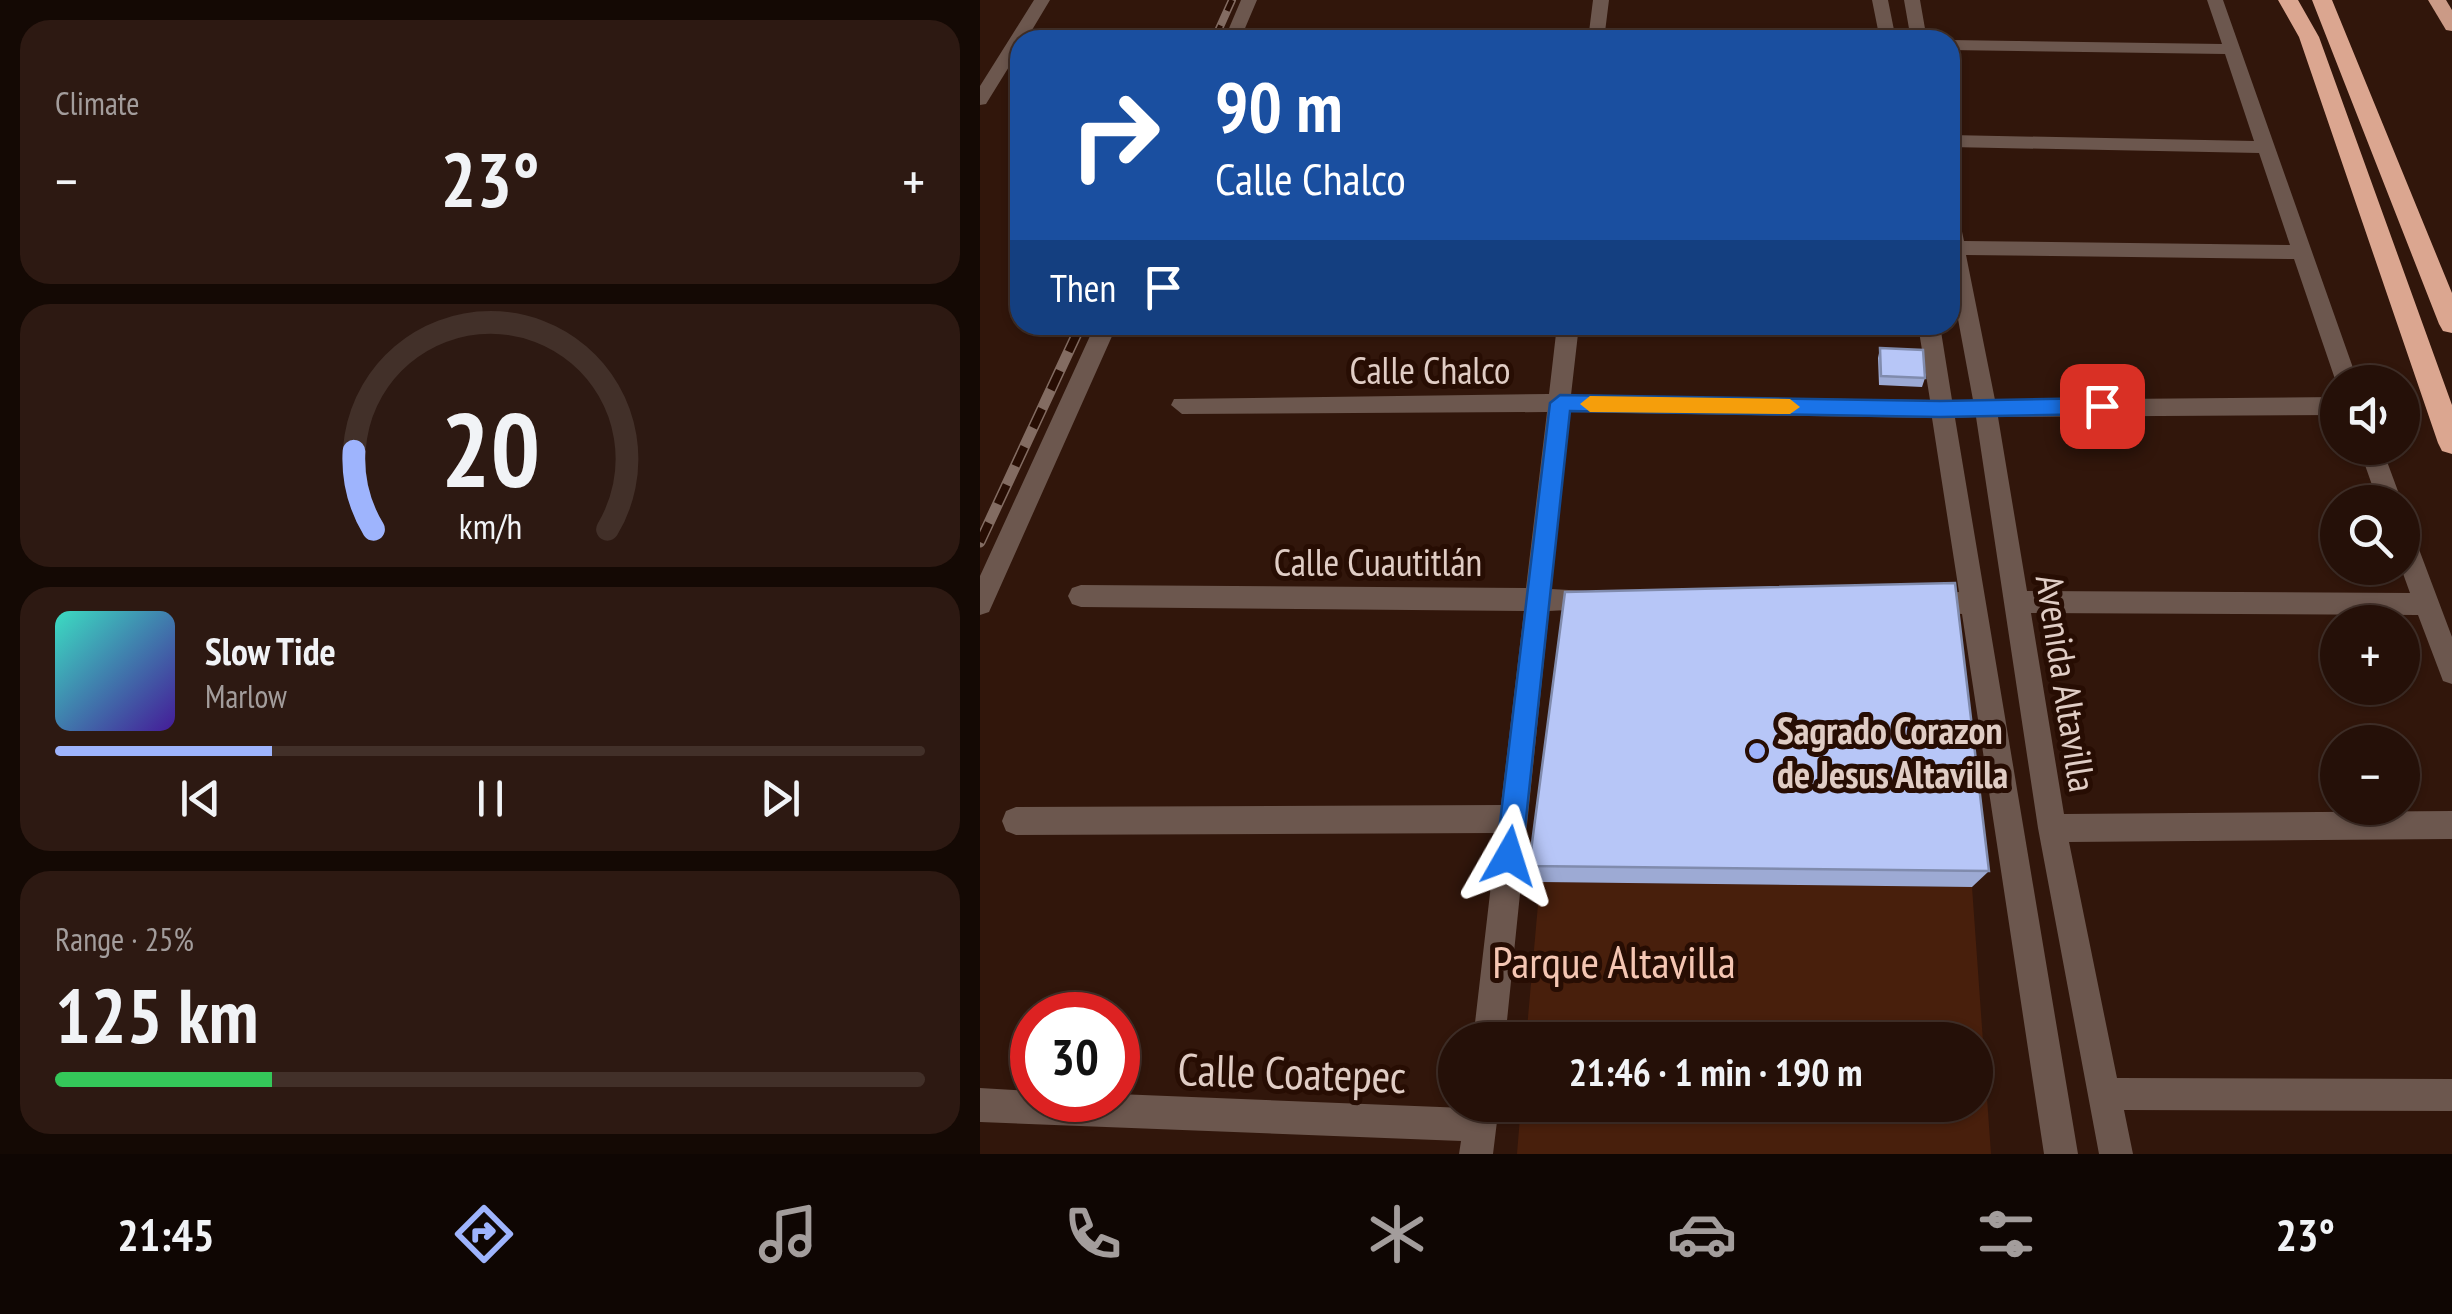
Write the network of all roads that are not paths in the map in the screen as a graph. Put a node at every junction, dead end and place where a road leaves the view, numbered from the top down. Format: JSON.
{"nodes":[{"id":1,"x":1042,"y":0,"type":"edge"},
{"id":2,"x":1249,"y":0,"type":"edge"},
{"id":3,"x":1601,"y":0,"type":"edge"},
{"id":4,"x":1880,"y":0,"type":"edge"},
{"id":5,"x":1912,"y":0,"type":"edge"},
{"id":6,"x":2214,"y":0,"type":"edge"},
{"id":7,"x":2288,"y":0,"type":"edge"},
{"id":8,"x":2304,"y":0,"type":"edge"},
{"id":9,"x":2322,"y":0,"type":"edge"},
{"id":10,"x":2437,"y":0,"type":"edge"},
{"id":11,"x":2452,"y":26,"type":"edge"},
{"id":12,"x":1023,"y":30,"type":"edge"},
{"id":13,"x":1236,"y":30,"type":"edge"},
{"id":14,"x":1597,"y":30,"type":"edge"},
{"id":15,"x":1886,"y":30,"type":"edge"},
{"id":16,"x":1917,"y":30,"type":"edge"},
{"id":17,"x":2309,"y":37,"type":"junction"},
{"id":18,"x":1960,"y":45,"type":"edge"},
{"id":19,"x":2232,"y":50,"type":"junction"},
{"id":20,"x":1010,"y":52,"type":"edge"},
{"id":21,"x":980,"y":100,"type":"edge"},
{"id":22,"x":1960,"y":141,"type":"edge"},
{"id":23,"x":2266,"y":147,"type":"junction"},
{"id":24,"x":1960,"y":235,"type":"edge"},
{"id":25,"x":2298,"y":252,"type":"junction"},
{"id":26,"x":1960,"y":276,"type":"edge"},
{"id":27,"x":2452,"y":324,"type":"edge"},
{"id":28,"x":1101,"y":335,"type":"edge"},
{"id":29,"x":1567,"y":335,"type":"edge"},
{"id":30,"x":1930,"y":335,"type":"edge"},
{"id":31,"x":2341,"y":365,"type":"edge"},
{"id":32,"x":1560,"y":403,"type":"junction"},
{"id":33,"x":1182,"y":404,"type":"dead end"},
{"id":34,"x":1985,"y":406,"type":"junction"},
{"id":35,"x":2320,"y":406,"type":"edge"},
{"id":36,"x":1940,"y":409,"type":"junction"},
{"id":37,"x":2451,"y":442,"type":"edge"},
{"id":38,"x":2420,"y":585,"type":"edge"},
{"id":39,"x":1082,"y":596,"type":"dead end"},
{"id":40,"x":1538,"y":599,"type":"junction"},
{"id":41,"x":1617,"y":600,"type":"edge"},
{"id":42,"x":1894,"y":602,"type":"edge"},
{"id":43,"x":2015,"y":602,"type":"junction"},
{"id":44,"x":1974,"y":603,"type":"junction"},
{"id":45,"x":980,"y":604,"type":"edge"},
{"id":46,"x":2427,"y":604,"type":"junction"},
{"id":47,"x":2452,"y":672,"type":"edge"},
{"id":48,"x":1513,"y":819,"type":"junction"},
{"id":49,"x":1016,"y":821,"type":"dead end"},
{"id":50,"x":2452,"y":826,"type":"edge"},
{"id":51,"x":2052,"y":828,"type":"junction"},
{"id":52,"x":1491,"y":1022,"type":"edge"},
{"id":53,"x":2106,"y":1094,"type":"junction"},
{"id":54,"x":2452,"y":1095,"type":"edge"},
{"id":55,"x":980,"y":1105,"type":"edge"},
{"id":56,"x":1479,"y":1128,"type":"edge"},
{"id":57,"x":2061,"y":1154,"type":"edge"},
{"id":58,"x":2116,"y":1154,"type":"edge"}],
"edges":[{"from":1,"to":12,"type":"street"},
{"from":2,"to":13,"type":"street"},
{"from":3,"to":14,"type":"street"},
{"from":4,"to":15,"type":"street"},
{"from":5,"to":16,"type":"street"},
{"from":6,"to":19,"type":"street"},
{"from":7,"to":17,"type":"highway"},
{"from":8,"to":17,"type":"highway"},
{"from":9,"to":27,"type":"highway"},
{"from":10,"to":11,"type":"highway"},
{"from":17,"to":37,"type":"highway"},
{"from":18,"to":19,"type":"street"},
{"from":19,"to":23,"type":"street"},
{"from":20,"to":21,"type":"street"},
{"from":22,"to":23,"type":"street"},
{"from":23,"to":25,"type":"street"},
{"from":24,"to":25,"type":"street"},
{"from":25,"to":31,"type":"street"},
{"from":26,"to":34,"type":"street","name":"Avenida Altavilla"},
{"from":28,"to":45,"type":"street"},
{"from":29,"to":32,"type":"street"},
{"from":30,"to":36,"type":"street"},
{"from":32,"to":33,"type":"street","name":"Calle Chalco"},
{"from":32,"to":36,"type":"street","name":"Calle Chalco"},
{"from":32,"to":40,"type":"street"},
{"from":34,"to":35,"type":"street","name":"Calle Chalco"},
{"from":34,"to":36,"type":"street","name":"Calle Chalco"},
{"from":34,"to":43,"type":"street","name":"Avenida Altavilla"},
{"from":36,"to":44,"type":"street"},
{"from":38,"to":46,"type":"street"},
{"from":39,"to":40,"type":"street","name":"Calle Cuautitlán"},
{"from":40,"to":41,"type":"street","name":"Calle Cuautitlán"},
{"from":40,"to":48,"type":"street"},
{"from":42,"to":44,"type":"street"},
{"from":43,"to":46,"type":"street"},
{"from":43,"to":51,"type":"street","name":"Avenida Altavilla"},
{"from":44,"to":57,"type":"street"},
{"from":46,"to":47,"type":"street"},
{"from":48,"to":49,"type":"street"},
{"from":48,"to":52,"type":"street"},
{"from":50,"to":51,"type":"street"},
{"from":51,"to":53,"type":"street","name":"Avenida Altavilla"},
{"from":53,"to":54,"type":"street"},
{"from":53,"to":58,"type":"street","name":"Avenida Altavilla"},
{"from":55,"to":56,"type":"street","name":"Calle Coatepec"}]}
